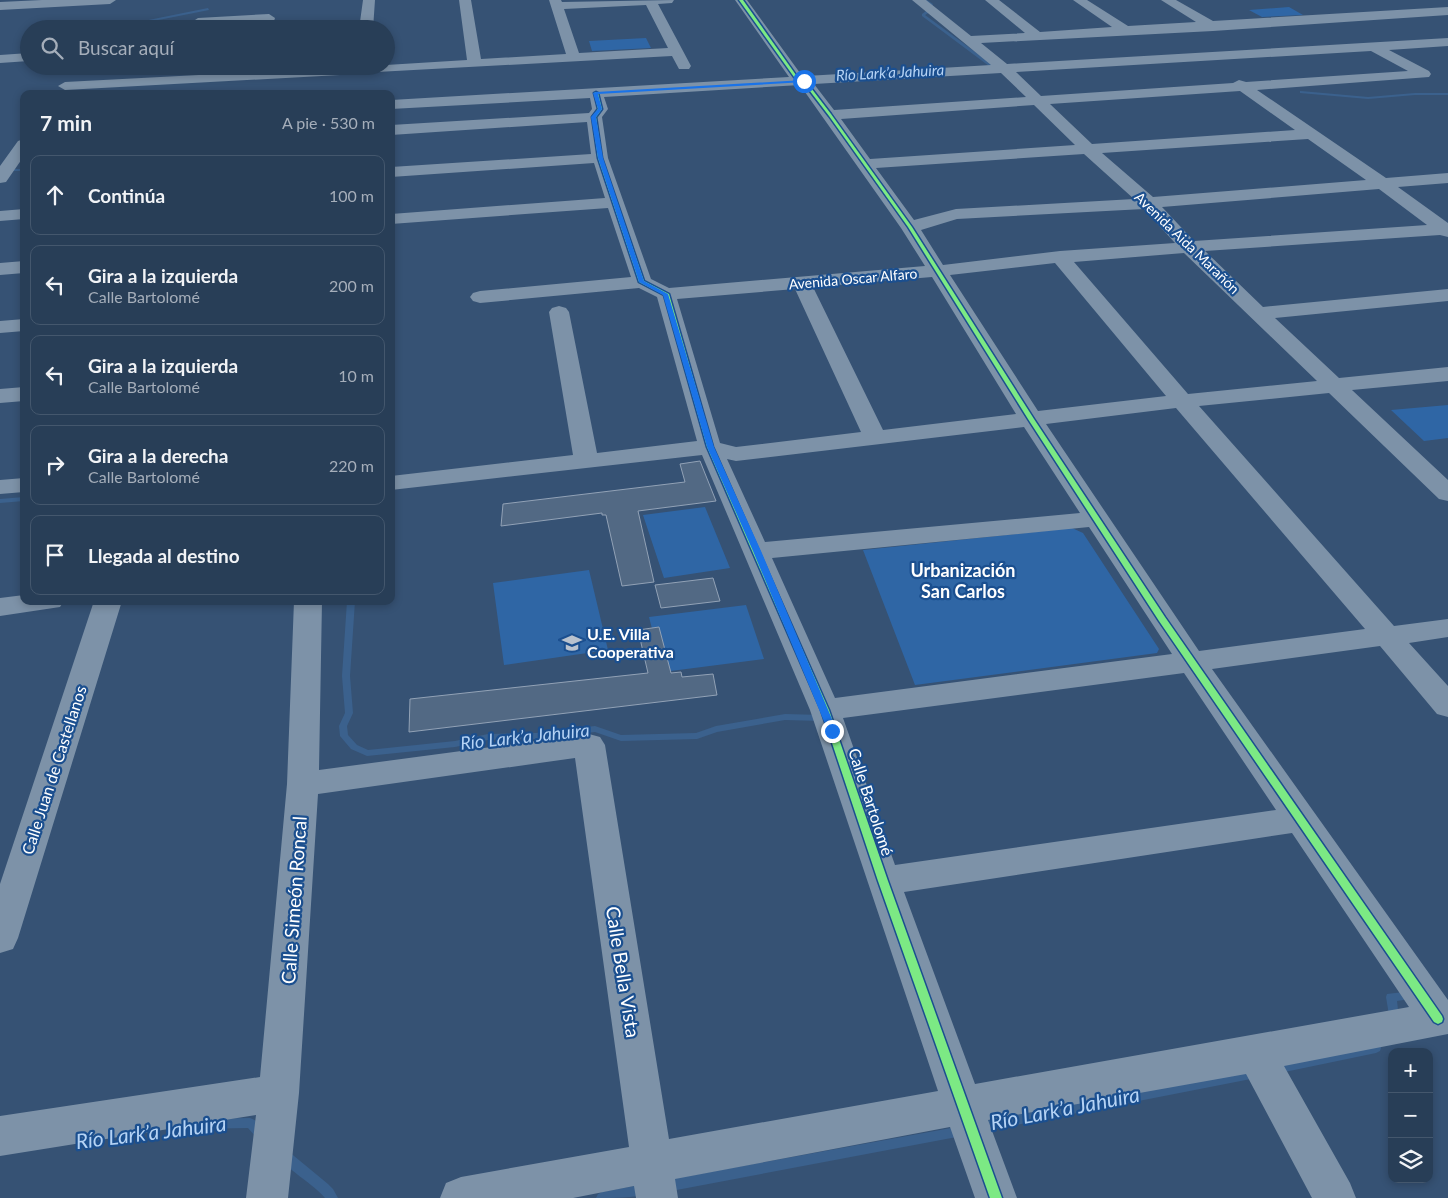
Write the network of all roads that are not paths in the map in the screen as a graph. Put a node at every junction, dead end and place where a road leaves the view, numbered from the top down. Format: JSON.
{"nodes":[{"id":1,"x":110,"y":0,"type":"edge"},
{"id":2,"x":369,"y":0,"type":"edge"},
{"id":3,"x":465,"y":0,"type":"edge"},
{"id":4,"x":668,"y":0,"type":"edge"},
{"id":5,"x":746,"y":0,"type":"edge"},
{"id":6,"x":918,"y":0,"type":"edge"},
{"id":7,"x":991,"y":0,"type":"edge"},
{"id":8,"x":1079,"y":0,"type":"edge"},
{"id":9,"x":1167,"y":0,"type":"edge"},
{"id":10,"x":650,"y":1,"type":"edge"},
{"id":11,"x":21,"y":2,"type":"edge"},
{"id":12,"x":556,"y":3,"type":"edge"},
{"id":13,"x":1386,"y":3,"type":"dead end"},
{"id":14,"x":1299,"y":5,"type":"dead end"},
{"id":15,"x":0,"y":6,"type":"edge"},
{"id":16,"x":1448,"y":11,"type":"edge"},
{"id":17,"x":1408,"y":14,"type":"junction"},
{"id":18,"x":10,"y":17,"type":"dead end"},
{"id":19,"x":1325,"y":18,"type":"junction"},
{"id":20,"x":269,"y":19,"type":"edge"},
{"id":21,"x":245,"y":20,"type":"edge"},
{"id":22,"x":367,"y":20,"type":"edge"},
{"id":23,"x":1209,"y":26,"type":"junction"},
{"id":24,"x":1440,"y":29,"type":"edge"},
{"id":25,"x":1125,"y":30,"type":"junction"},
{"id":26,"x":1037,"y":36,"type":"junction"},
{"id":27,"x":969,"y":40,"type":"junction"},
{"id":28,"x":1448,"y":42,"type":"edge"},
{"id":29,"x":1374,"y":46,"type":"junction"},
{"id":30,"x":676,"y":52,"type":"junction"},
{"id":31,"x":1257,"y":54,"type":"junction"},
{"id":32,"x":1201,"y":57,"type":"junction"},
{"id":33,"x":20,"y":58,"type":"edge"},
{"id":34,"x":574,"y":58,"type":"junction"},
{"id":35,"x":0,"y":59,"type":"edge"},
{"id":36,"x":475,"y":64,"type":"junction"},
{"id":37,"x":395,"y":67,"type":"edge"},
{"id":38,"x":1005,"y":69,"type":"junction"},
{"id":39,"x":73,"y":75,"type":"edge"},
{"id":40,"x":216,"y":75,"type":"edge"},
{"id":41,"x":312,"y":75,"type":"edge"},
{"id":42,"x":355,"y":77,"type":"edge"},
{"id":43,"x":804,"y":81,"type":"junction"},
{"id":44,"x":694,"y":88,"type":"junction"},
{"id":45,"x":1243,"y":88,"type":"junction"},
{"id":46,"x":62,"y":90,"type":"edge"},
{"id":47,"x":1037,"y":101,"type":"junction"},
{"id":48,"x":395,"y":105,"type":"edge"},
{"id":49,"x":595,"y":105,"type":"junction"},
{"id":50,"x":830,"y":115,"type":"junction"},
{"id":51,"x":395,"y":130,"type":"edge"},
{"id":52,"x":1310,"y":134,"type":"junction"},
{"id":53,"x":1088,"y":149,"type":"junction"},
{"id":54,"x":20,"y":150,"type":"edge"},
{"id":55,"x":600,"y":158,"type":"junction"},
{"id":56,"x":864,"y":164,"type":"junction"},
{"id":57,"x":8,"y":168,"type":"edge"},
{"id":58,"x":395,"y":172,"type":"edge"},
{"id":59,"x":1448,"y":178,"type":"edge"},
{"id":60,"x":1383,"y":184,"type":"junction"},
{"id":61,"x":615,"y":202,"type":"junction"},
{"id":62,"x":1149,"y":203,"type":"junction"},
{"id":63,"x":20,"y":214,"type":"edge"},
{"id":64,"x":0,"y":216,"type":"edge"},
{"id":65,"x":395,"y":219,"type":"edge"},
{"id":66,"x":910,"y":226,"type":"junction"},
{"id":67,"x":1447,"y":230,"type":"edge"},
{"id":68,"x":1189,"y":247,"type":"junction"},
{"id":69,"x":1060,"y":257,"type":"junction"},
{"id":70,"x":20,"y":267,"type":"edge"},
{"id":71,"x":0,"y":269,"type":"edge"},
{"id":72,"x":938,"y":271,"type":"junction"},
{"id":73,"x":642,"y":282,"type":"junction"},
{"id":74,"x":802,"y":284,"type":"junction"},
{"id":75,"x":666,"y":294,"type":"junction"},
{"id":76,"x":1448,"y":296,"type":"edge"},
{"id":77,"x":480,"y":297,"type":"dead end"},
{"id":78,"x":559,"y":312,"type":"dead end"},
{"id":79,"x":1260,"y":313,"type":"junction"},
{"id":80,"x":20,"y":325,"type":"edge"},
{"id":81,"x":0,"y":327,"type":"edge"},
{"id":82,"x":1448,"y":374,"type":"edge"},
{"id":83,"x":1337,"y":386,"type":"junction"},
{"id":84,"x":20,"y":394,"type":"edge"},
{"id":85,"x":0,"y":396,"type":"edge"},
{"id":86,"x":1182,"y":401,"type":"junction"},
{"id":87,"x":1031,"y":419,"type":"junction"},
{"id":88,"x":876,"y":439,"type":"junction"},
{"id":89,"x":710,"y":447,"type":"junction"},
{"id":90,"x":586,"y":460,"type":"junction"},
{"id":91,"x":395,"y":483,"type":"edge"},
{"id":92,"x":1443,"y":484,"type":"edge"},
{"id":93,"x":20,"y":485,"type":"edge"},
{"id":94,"x":0,"y":487,"type":"edge"},
{"id":95,"x":1096,"y":520,"type":"junction"},
{"id":96,"x":757,"y":551,"type":"junction"},
{"id":97,"x":20,"y":605,"type":"edge"},
{"id":98,"x":107,"y":605,"type":"edge"},
{"id":99,"x":308,"y":605,"type":"edge"},
{"id":100,"x":0,"y":607,"type":"edge"},
{"id":101,"x":1448,"y":628,"type":"edge"},
{"id":102,"x":1386,"y":636,"type":"junction"},
{"id":103,"x":1192,"y":662,"type":"junction"},
{"id":104,"x":1448,"y":706,"type":"edge"},
{"id":105,"x":825,"y":710,"type":"junction"},
{"id":106,"x":303,"y":784,"type":"junction"},
{"id":107,"x":1300,"y":819,"type":"junction"},
{"id":108,"x":883,"y":881,"type":"junction"},
{"id":109,"x":0,"y":938,"type":"edge"},
{"id":110,"x":1443,"y":1018,"type":"edge"},
{"id":111,"x":1256,"y":1054,"type":"junction"},
{"id":112,"x":278,"y":1094,"type":"junction"},
{"id":113,"x":964,"y":1105,"type":"junction"},
{"id":114,"x":0,"y":1136,"type":"edge"},
{"id":115,"x":655,"y":1181,"type":"edge"},
{"id":116,"x":267,"y":1198,"type":"edge"},
{"id":117,"x":461,"y":1198,"type":"edge"},
{"id":118,"x":996,"y":1198,"type":"edge"},
{"id":119,"x":1335,"y":1198,"type":"edge"}],
"edges":[{"from":1,"to":11,"type":"street"},
{"from":2,"to":22,"type":"street"},
{"from":3,"to":36,"type":"street"},
{"from":4,"to":10,"type":"street"},
{"from":5,"to":43,"type":"street"},
{"from":6,"to":27,"type":"street","name":"Avenida Aida Marañón"},
{"from":7,"to":26,"type":"street"},
{"from":8,"to":25,"type":"street"},
{"from":9,"to":23,"type":"street"},
{"from":10,"to":12,"type":"street"},
{"from":10,"to":30,"type":"street"},
{"from":11,"to":15,"type":"street"},
{"from":11,"to":18,"type":"street"},
{"from":12,"to":34,"type":"street"},
{"from":13,"to":17,"type":"street"},
{"from":14,"to":19,"type":"street"},
{"from":16,"to":17,"type":"street"},
{"from":17,"to":19,"type":"street"},
{"from":17,"to":24,"type":"street"},
{"from":19,"to":23,"type":"street"},
{"from":20,"to":21,"type":"street"},
{"from":23,"to":25,"type":"street"},
{"from":23,"to":31,"type":"street"},
{"from":25,"to":26,"type":"street"},
{"from":26,"to":27,"type":"street"},
{"from":27,"to":38,"type":"street","name":"Avenida Aida Marañón"},
{"from":28,"to":29,"type":"street"},
{"from":29,"to":31,"type":"street"},
{"from":29,"to":45,"type":"street"},
{"from":30,"to":34,"type":"street"},
{"from":30,"to":44,"type":"street"},
{"from":31,"to":32,"type":"street"},
{"from":32,"to":38,"type":"street"},
{"from":32,"to":45,"type":"street"},
{"from":33,"to":35,"type":"street"},
{"from":34,"to":36,"type":"street"},
{"from":36,"to":37,"type":"street"},
{"from":38,"to":43,"type":"street"},
{"from":38,"to":47,"type":"street","name":"Avenida Aida Marañón"},
{"from":39,"to":46,"type":"street"},
{"from":40,"to":46,"type":"street"},
{"from":41,"to":42,"type":"street"},
{"from":43,"to":44,"type":"street"},
{"from":43,"to":50,"type":"street"},
{"from":44,"to":49,"type":"street"},
{"from":45,"to":47,"type":"street"},
{"from":45,"to":52,"type":"street"},
{"from":47,"to":50,"type":"street"},
{"from":47,"to":53,"type":"street","name":"Avenida Aida Marañón"},
{"from":48,"to":49,"type":"street"},
{"from":49,"to":51,"type":"street"},
{"from":49,"to":55,"type":"street"},
{"from":50,"to":56,"type":"street"},
{"from":52,"to":53,"type":"street"},
{"from":52,"to":60,"type":"street"},
{"from":53,"to":56,"type":"street"},
{"from":53,"to":62,"type":"street","name":"Avenida Aida Marañón"},
{"from":54,"to":57,"type":"street"},
{"from":55,"to":58,"type":"street"},
{"from":55,"to":61,"type":"street"},
{"from":56,"to":66,"type":"street"},
{"from":59,"to":60,"type":"street"},
{"from":60,"to":62,"type":"street"},
{"from":60,"to":67,"type":"street"},
{"from":61,"to":65,"type":"street"},
{"from":61,"to":73,"type":"street"},
{"from":62,"to":66,"type":"street"},
{"from":62,"to":68,"type":"street","name":"Avenida Aida Marañón"},
{"from":63,"to":64,"type":"street"},
{"from":66,"to":72,"type":"street"},
{"from":67,"to":68,"type":"street","name":"Avenida Oscar Alfaro"},
{"from":68,"to":69,"type":"street","name":"Avenida Oscar Alfaro"},
{"from":68,"to":79,"type":"street","name":"Avenida Aida Marañón"},
{"from":69,"to":72,"type":"street","name":"Avenida Oscar Alfaro"},
{"from":69,"to":86,"type":"street"},
{"from":70,"to":71,"type":"street"},
{"from":72,"to":74,"type":"street","name":"Avenida Oscar Alfaro"},
{"from":72,"to":87,"type":"street"},
{"from":73,"to":75,"type":"street"},
{"from":73,"to":77,"type":"street"},
{"from":74,"to":75,"type":"street","name":"Avenida Oscar Alfaro"},
{"from":74,"to":88,"type":"street"},
{"from":75,"to":89,"type":"street","name":"Calle Bartolomé"},
{"from":76,"to":79,"type":"street"},
{"from":78,"to":90,"type":"street"},
{"from":79,"to":83,"type":"street","name":"Avenida Aida Marañón"},
{"from":80,"to":81,"type":"street"},
{"from":82,"to":83,"type":"street"},
{"from":83,"to":86,"type":"street"},
{"from":83,"to":92,"type":"street","name":"Avenida Aida Marañón"},
{"from":84,"to":85,"type":"street"},
{"from":86,"to":87,"type":"street"},
{"from":86,"to":102,"type":"street"},
{"from":87,"to":88,"type":"street"},
{"from":87,"to":95,"type":"street"},
{"from":88,"to":89,"type":"street"},
{"from":89,"to":90,"type":"street"},
{"from":89,"to":96,"type":"street","name":"Calle Bartolomé"},
{"from":90,"to":91,"type":"street"},
{"from":93,"to":94,"type":"street"},
{"from":95,"to":96,"type":"street"},
{"from":95,"to":103,"type":"street"},
{"from":96,"to":105,"type":"street","name":"Calle Bartolomé"},
{"from":97,"to":100,"type":"street"},
{"from":98,"to":109,"type":"street","name":"Calle Juan de Castellanos"},
{"from":99,"to":106,"type":"street","name":"Calle Simeón Roncal"},
{"from":101,"to":102,"type":"street"},
{"from":102,"to":103,"type":"street"},
{"from":102,"to":104,"type":"street"},
{"from":103,"to":105,"type":"street"},
{"from":103,"to":107,"type":"street"},
{"from":105,"to":108,"type":"street","name":"Calle Bartolomé"},
{"from":106,"to":112,"type":"street","name":"Calle Simeón Roncal"},
{"from":106,"to":115,"type":"street","name":"Calle Bella Vista"},
{"from":107,"to":108,"type":"street"},
{"from":107,"to":110,"type":"street"},
{"from":108,"to":113,"type":"street","name":"Calle Bartolomé"},
{"from":110,"to":111,"type":"street"},
{"from":111,"to":113,"type":"street"},
{"from":111,"to":119,"type":"street"},
{"from":112,"to":114,"type":"street"},
{"from":112,"to":116,"type":"street","name":"Calle Simeón Roncal"},
{"from":113,"to":115,"type":"street"},
{"from":113,"to":118,"type":"street","name":"Calle Bartolomé"},
{"from":115,"to":117,"type":"street"}]}
